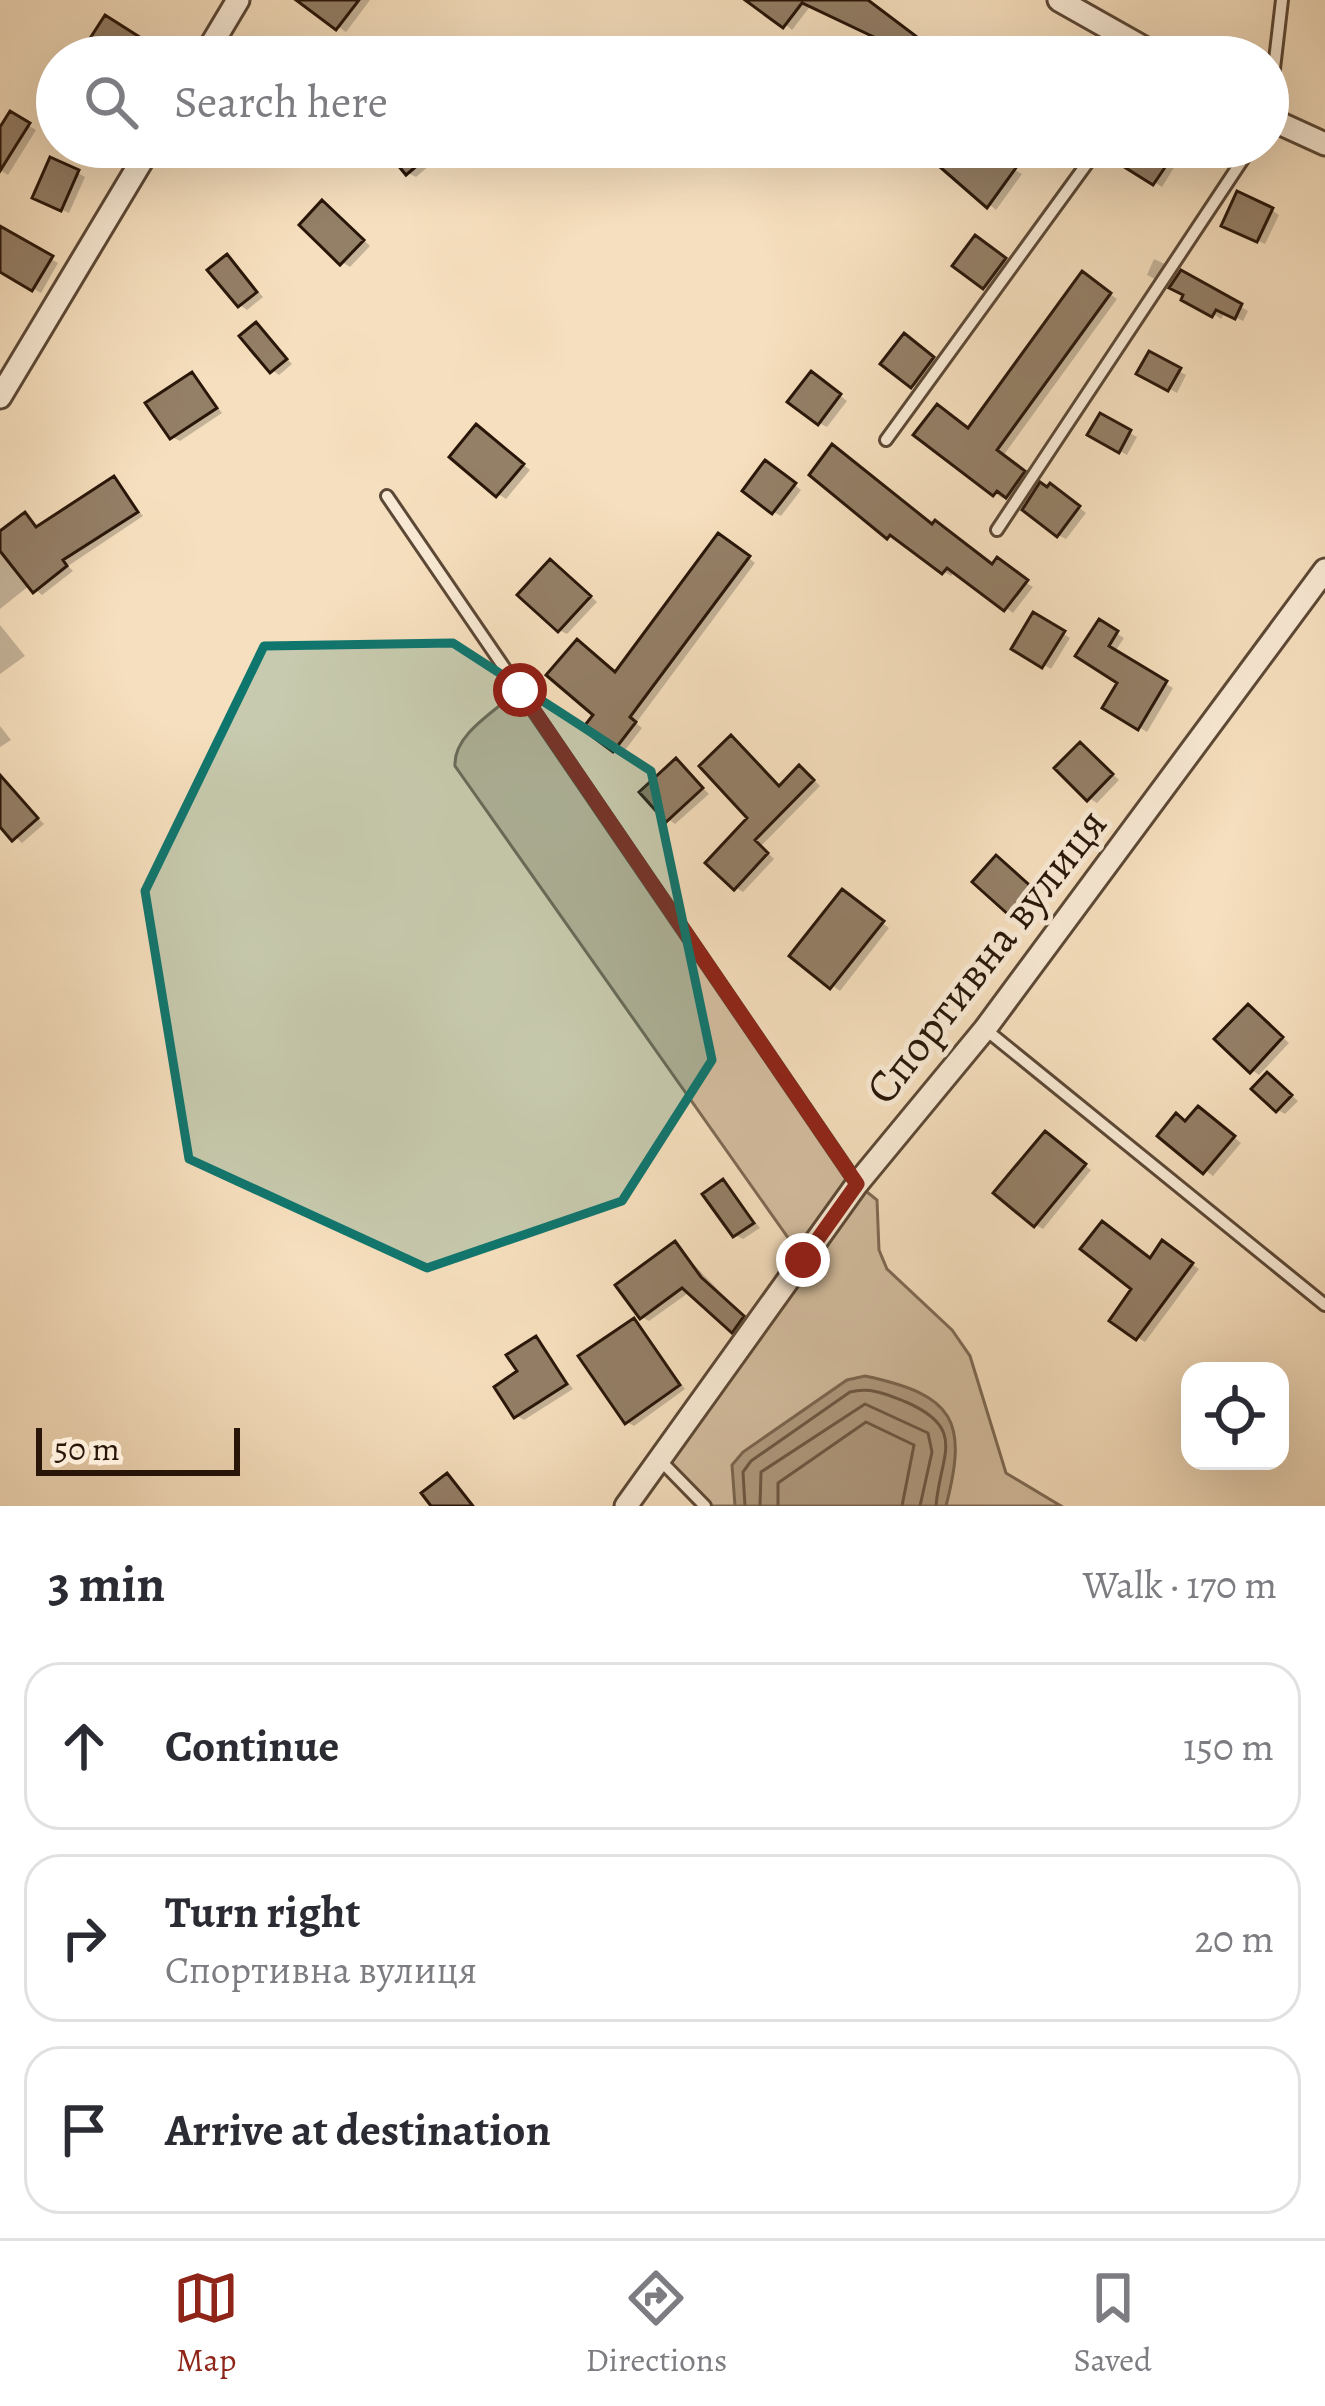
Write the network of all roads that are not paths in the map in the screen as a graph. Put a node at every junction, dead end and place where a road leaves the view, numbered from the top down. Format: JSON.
{"nodes":[{"id":1,"x":238,"y":0,"type":"edge"},
{"id":2,"x":1059,"y":0,"type":"edge"},
{"id":3,"x":1282,"y":0,"type":"edge"},
{"id":4,"x":217,"y":36,"type":"edge"},
{"id":5,"x":1123,"y":36,"type":"edge"},
{"id":6,"x":1278,"y":36,"type":"edge"},
{"id":7,"x":1289,"y":128,"type":"edge"},
{"id":8,"x":1325,"y":144,"type":"edge"},
{"id":9,"x":137,"y":168,"type":"edge"},
{"id":10,"x":1084,"y":168,"type":"edge"},
{"id":11,"x":1237,"y":168,"type":"edge"},
{"id":12,"x":0,"y":397,"type":"edge"},
{"id":13,"x":886,"y":440,"type":"dead end"},
{"id":14,"x":386,"y":496,"type":"dead end"},
{"id":15,"x":998,"y":530,"type":"dead end"},
{"id":16,"x":1325,"y":570,"type":"edge"},
{"id":17,"x":985,"y":1029,"type":"junction"},
{"id":18,"x":857,"y":1184,"type":"junction"},
{"id":19,"x":1325,"y":1305,"type":"edge"},
{"id":20,"x":659,"y":1460,"type":"junction"},
{"id":21,"x":626,"y":1506,"type":"edge"},
{"id":22,"x":705,"y":1506,"type":"edge"}],
"edges":[{"from":1,"to":4,"type":"street"},
{"from":2,"to":5,"type":"street"},
{"from":3,"to":6,"type":"lane"},
{"from":7,"to":8,"type":"street"},
{"from":9,"to":12,"type":"street"},
{"from":10,"to":13,"type":"lane"},
{"from":11,"to":15,"type":"lane"},
{"from":14,"to":18,"type":"lane"},
{"from":16,"to":17,"type":"street","name":"Спортивна вулиця"},
{"from":17,"to":18,"type":"street","name":"Спортивна вулиця"},
{"from":17,"to":19,"type":"lane"},
{"from":18,"to":20,"type":"street","name":"Спортивна вулиця"},
{"from":20,"to":21,"type":"street","name":"Спортивна вулиця"},
{"from":20,"to":22,"type":"lane"}]}
